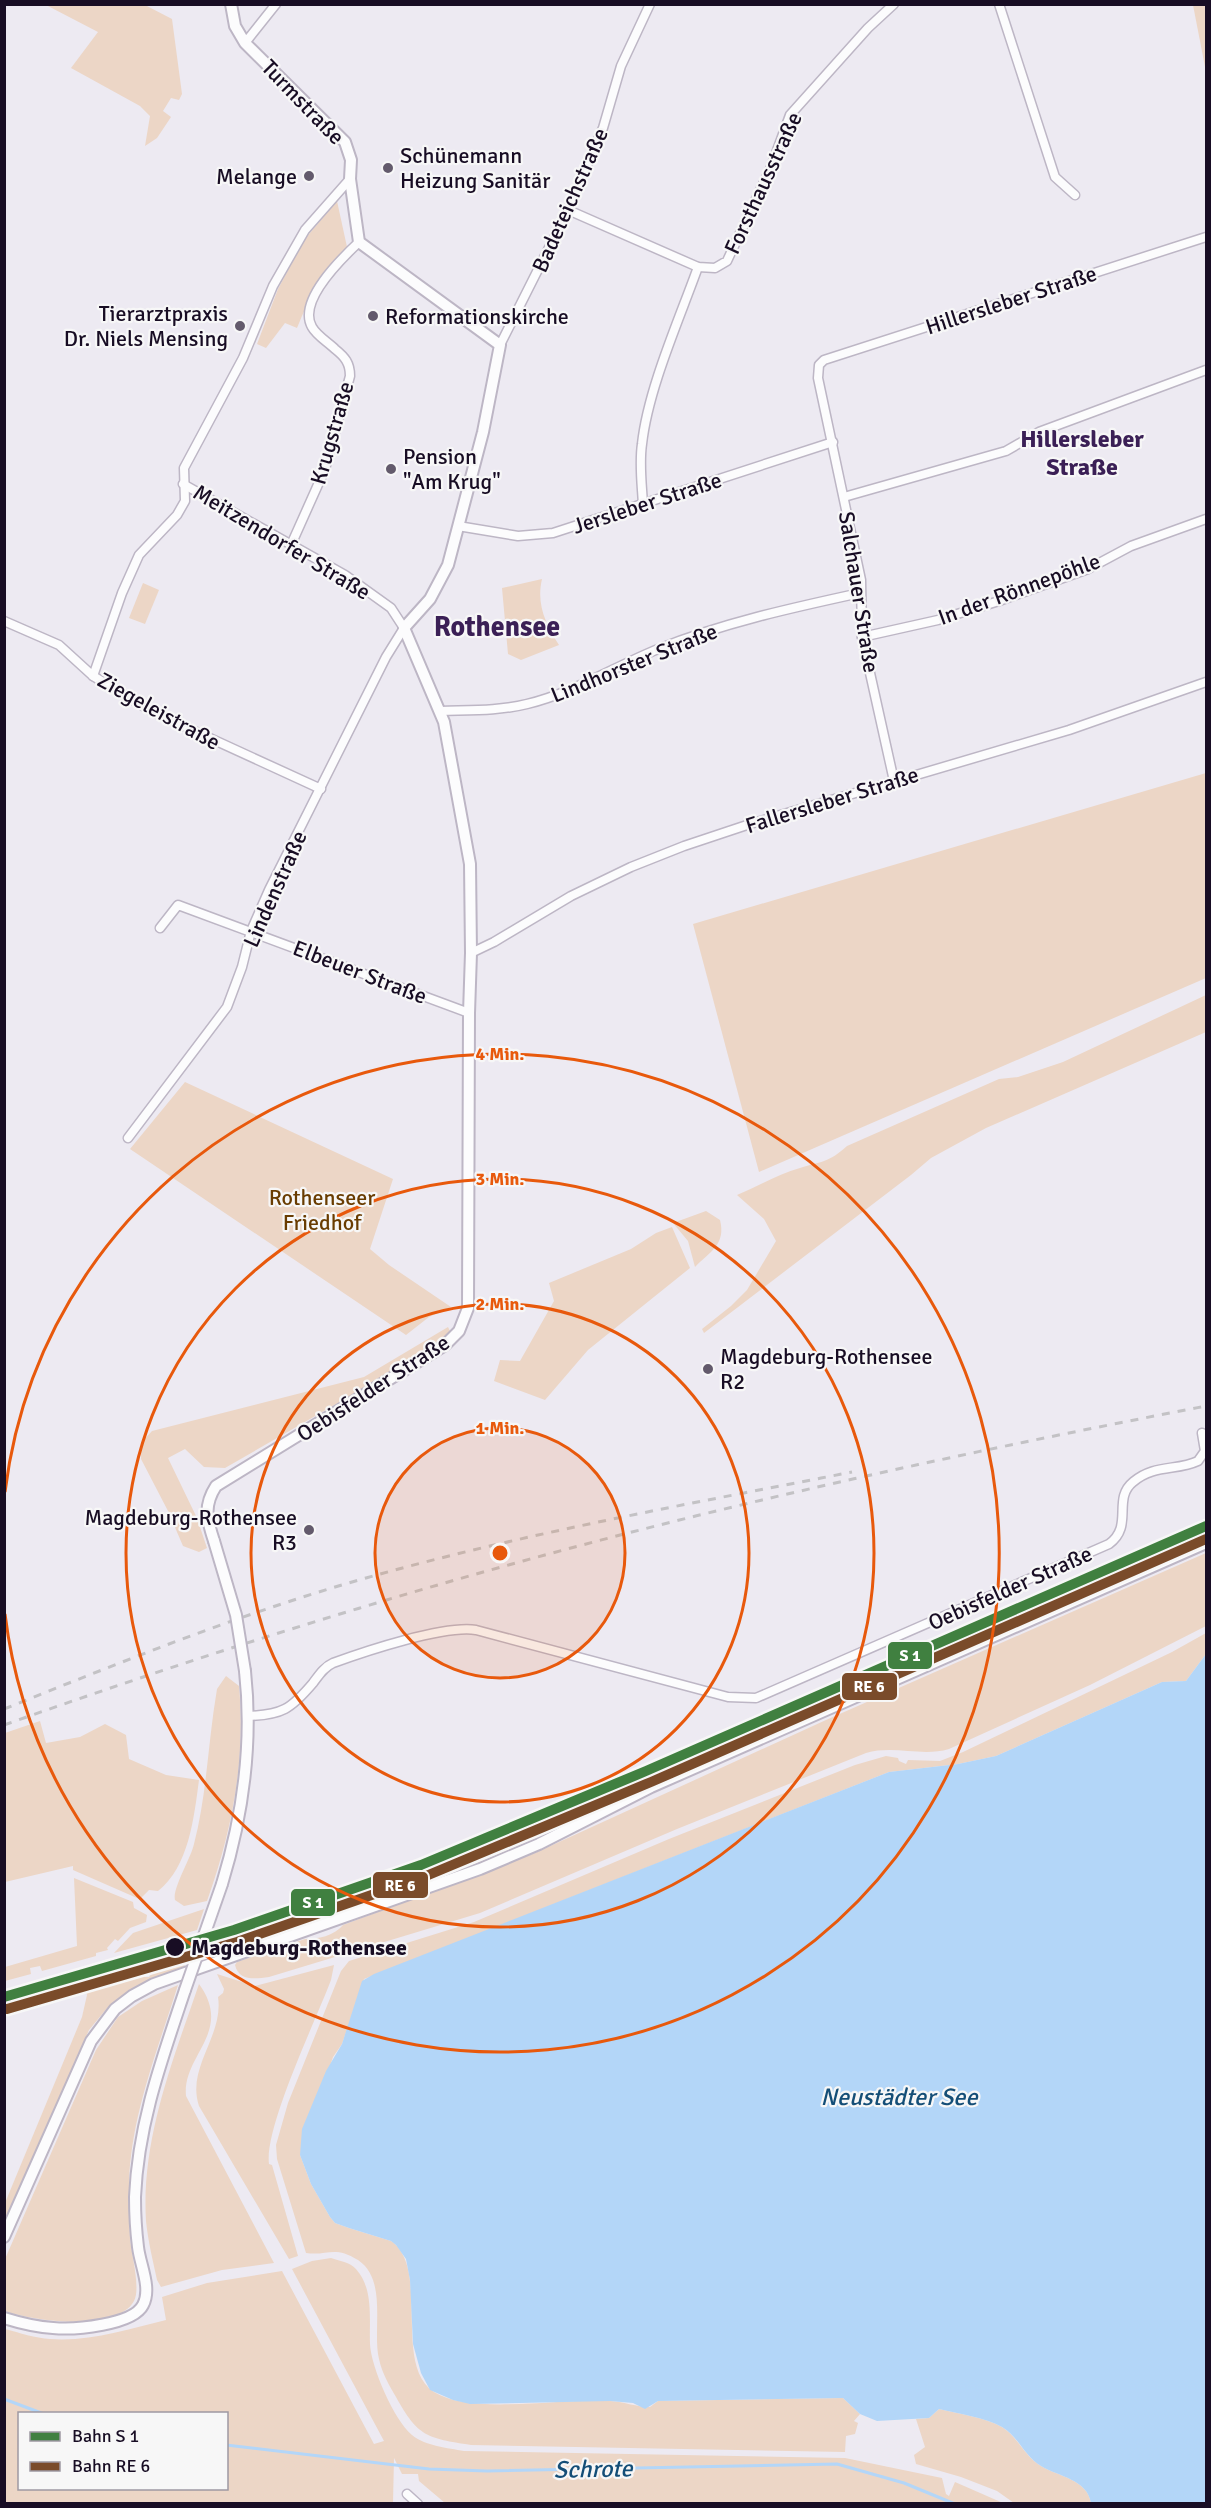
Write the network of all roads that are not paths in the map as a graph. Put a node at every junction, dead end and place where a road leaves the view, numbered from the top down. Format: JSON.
{"nodes":[{"id":1,"x":231,"y":4,"type":"edge"},
{"id":2,"x":276,"y":4,"type":"edge"},
{"id":3,"x":650,"y":4,"type":"edge"},
{"id":4,"x":894,"y":4,"type":"edge"},
{"id":5,"x":999,"y":4,"type":"edge"},
{"id":6,"x":245,"y":43,"type":"junction"},
{"id":7,"x":350,"y":179,"type":"junction"},
{"id":8,"x":1075,"y":195,"type":"dead end"},
{"id":9,"x":568,"y":210,"type":"junction"},
{"id":10,"x":1206,"y":237,"type":"edge"},
{"id":11,"x":359,"y":242,"type":"junction"},
{"id":12,"x":698,"y":267,"type":"junction"},
{"id":13,"x":500,"y":345,"type":"junction"},
{"id":14,"x":818,"y":367,"type":"joint"},
{"id":15,"x":1206,"y":370,"type":"edge"},
{"id":16,"x":833,"y":442,"type":"junction"},
{"id":17,"x":183,"y":484,"type":"junction"},
{"id":18,"x":844,"y":497,"type":"junction"},
{"id":19,"x":643,"y":505,"type":"junction"},
{"id":20,"x":1206,"y":519,"type":"edge"},
{"id":21,"x":458,"y":526,"type":"junction"},
{"id":22,"x":291,"y":545,"type":"junction"},
{"id":23,"x":860,"y":593,"type":"junction"},
{"id":24,"x":4,"y":621,"type":"edge"},
{"id":25,"x":404,"y":628,"type":"junction"},
{"id":26,"x":862,"y":637,"type":"junction"},
{"id":27,"x":93,"y":676,"type":"junction"},
{"id":28,"x":1206,"y":682,"type":"edge"},
{"id":29,"x":441,"y":711,"type":"junction"},
{"id":30,"x":894,"y":781,"type":"junction"},
{"id":31,"x":321,"y":789,"type":"junction"},
{"id":32,"x":160,"y":928,"type":"dead end"},
{"id":33,"x":251,"y":931,"type":"junction"},
{"id":34,"x":471,"y":953,"type":"junction"},
{"id":35,"x":469,"y":1013,"type":"junction"},
{"id":36,"x":128,"y":1138,"type":"dead end"},
{"id":37,"x":1202,"y":1433,"type":"dead end"},
{"id":38,"x":1206,"y":1543,"type":"edge"},
{"id":39,"x":248,"y":1716,"type":"junction"},
{"id":40,"x":4,"y":2237,"type":"edge"},
{"id":41,"x":4,"y":2318,"type":"edge"},
{"id":42,"x":407,"y":2494,"type":"dead end"},
{"id":43,"x":418,"y":2504,"type":"edge"}],
"edges":[{"from":1,"to":6,"type":"street"},
{"from":2,"to":6,"type":"street"},
{"from":3,"to":9,"type":"street","name":"Badeteichstraße"},
{"from":4,"to":12,"type":"street","name":"Forsthausstraße"},
{"from":5,"to":8,"type":"street"},
{"from":6,"to":7,"type":"street","name":"Turmstraße"},
{"from":7,"to":11,"type":"street","name":"Turmstraße"},
{"from":7,"to":17,"type":"street"},
{"from":9,"to":12,"type":"street","name":"Forsthausstraße"},
{"from":9,"to":13,"type":"street","name":"Badeteichstraße"},
{"from":10,"to":14,"type":"street","name":"Hillersleber Straße"},
{"from":11,"to":13,"type":"street"},
{"from":11,"to":22,"type":"street","name":"Krugstraße"},
{"from":12,"to":19,"type":"street"},
{"from":13,"to":21,"type":"street","name":"Badeteichstraße"},
{"from":14,"to":16,"type":"street","name":"Salchauer Straße"},
{"from":15,"to":18,"type":"street"},
{"from":16,"to":18,"type":"street","name":"Salchauer Straße"},
{"from":16,"to":19,"type":"street","name":"Jersleber Straße"},
{"from":17,"to":22,"type":"street","name":"Meitzendorfer Straße"},
{"from":17,"to":27,"type":"street"},
{"from":18,"to":23,"type":"street","name":"Salchauer Straße"},
{"from":19,"to":21,"type":"street","name":"Jersleber Straße"},
{"from":20,"to":26,"type":"street","name":"In der Rönnepöhle"},
{"from":21,"to":25,"type":"street","name":"Badeteichstraße"},
{"from":22,"to":25,"type":"street","name":"Meitzendorfer Straße"},
{"from":23,"to":26,"type":"street","name":"Salchauer Straße"},
{"from":23,"to":29,"type":"street","name":"Lindhorster Straße"},
{"from":24,"to":27,"type":"street","name":"Ziegeleistraße"},
{"from":25,"to":29,"type":"street","name":"Oebisfelder Straße"},
{"from":25,"to":31,"type":"street","name":"Lindenstraße"},
{"from":26,"to":30,"type":"street","name":"Salchauer Straße"},
{"from":27,"to":31,"type":"street","name":"Ziegeleistraße"},
{"from":28,"to":30,"type":"street","name":"Fallersleber Straße"},
{"from":29,"to":34,"type":"street","name":"Oebisfelder Straße"},
{"from":30,"to":34,"type":"street","name":"Fallersleber Straße"},
{"from":31,"to":33,"type":"street","name":"Lindenstraße"},
{"from":32,"to":33,"type":"street","name":"Elbeuer Straße"},
{"from":33,"to":35,"type":"street","name":"Elbeuer Straße"},
{"from":33,"to":36,"type":"street","name":"Lindenstraße"},
{"from":34,"to":35,"type":"street","name":"Oebisfelder Straße"},
{"from":35,"to":39,"type":"street","name":"Oebisfelder Straße","bridge":true},
{"from":37,"to":39,"type":"street","name":"Oebisfelder Straße"},
{"from":38,"to":40,"type":"street"},
{"from":39,"to":41,"type":"street","name":"Oebisfelder Straße","bridge":true},
{"from":42,"to":43,"type":"street"}]}
